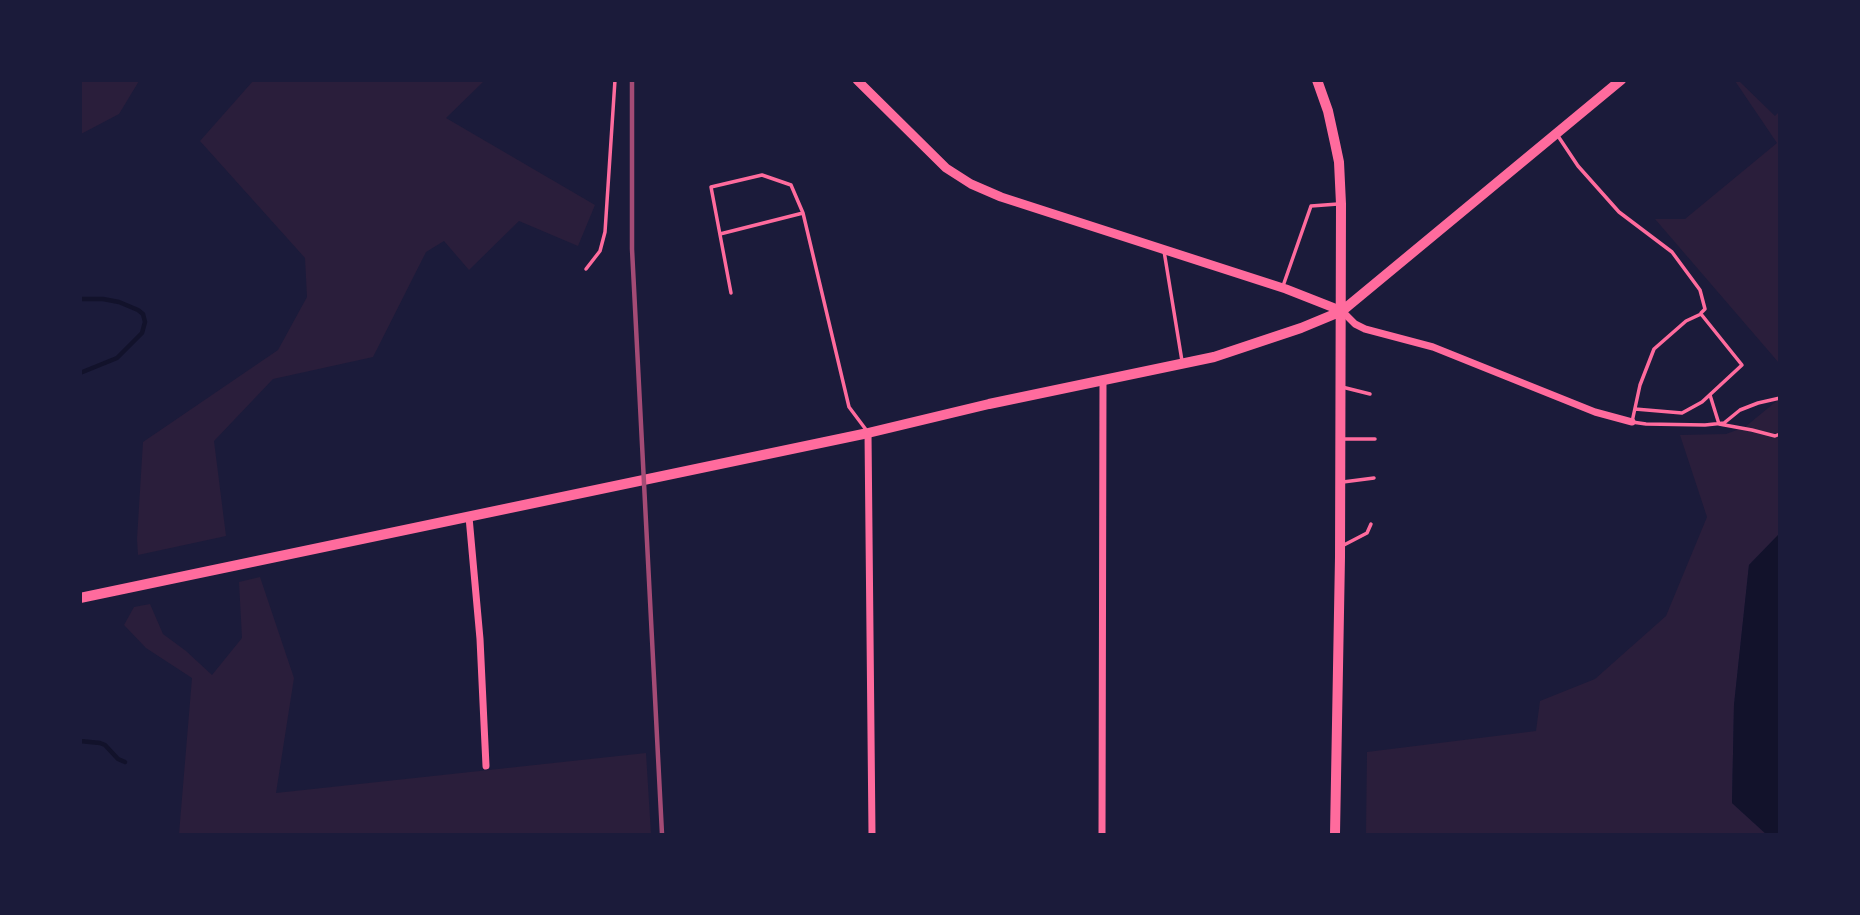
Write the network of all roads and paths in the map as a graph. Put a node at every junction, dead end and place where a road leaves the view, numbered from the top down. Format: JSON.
{"nodes":[{"id":1,"x":615,"y":80,"type":"edge"},
{"id":2,"x":857,"y":80,"type":"edge"},
{"id":3,"x":1317,"y":80,"type":"edge"},
{"id":4,"x":1621,"y":80,"type":"edge"},
{"id":5,"x":1556,"y":134,"type":"junction"},
{"id":6,"x":1341,"y":204,"type":"junction"},
{"id":7,"x":803,"y":213,"type":"junction"},
{"id":8,"x":720,"y":234,"type":"junction"},
{"id":9,"x":1163,"y":249,"type":"junction"},
{"id":10,"x":586,"y":269,"type":"dead end"},
{"id":11,"x":1282,"y":288,"type":"junction"},
{"id":12,"x":731,"y":293,"type":"dead end"},
{"id":13,"x":1342,"y":311,"type":"junction"},
{"id":14,"x":1701,"y":314,"type":"junction"},
{"id":15,"x":1182,"y":365,"type":"junction"},
{"id":16,"x":1103,"y":381,"type":"junction"},
{"id":17,"x":1342,"y":387,"type":"junction"},
{"id":18,"x":1370,"y":394,"type":"dead end"},
{"id":19,"x":1710,"y":395,"type":"junction"},
{"id":20,"x":1780,"y":398,"type":"edge"},
{"id":21,"x":1635,"y":409,"type":"junction"},
{"id":22,"x":1632,"y":422,"type":"junction"},
{"id":23,"x":1718,"y":424,"type":"junction"},
{"id":24,"x":868,"y":433,"type":"junction"},
{"id":25,"x":1780,"y":433,"type":"edge"},
{"id":26,"x":1341,"y":439,"type":"junction"},
{"id":27,"x":1375,"y":439,"type":"dead end"},
{"id":28,"x":1374,"y":478,"type":"dead end"},
{"id":29,"x":1341,"y":482,"type":"junction"},
{"id":30,"x":469,"y":517,"type":"junction"},
{"id":31,"x":1371,"y":524,"type":"dead end"},
{"id":32,"x":1340,"y":547,"type":"junction"},
{"id":33,"x":82,"y":598,"type":"edge"},
{"id":34,"x":486,"y":766,"type":"dead end"},
{"id":35,"x":872,"y":835,"type":"edge"},
{"id":36,"x":1102,"y":835,"type":"edge"},
{"id":37,"x":1335,"y":835,"type":"edge"}],
"edges":[{"from":1,"to":10,"type":"lane"},
{"from":2,"to":9,"type":"street"},
{"from":3,"to":6,"type":"main road"},
{"from":4,"to":5,"type":"main road"},
{"from":5,"to":13,"type":"main road"},
{"from":5,"to":14,"type":"lane"},
{"from":6,"to":11,"type":"lane"},
{"from":6,"to":13,"type":"main road"},
{"from":7,"to":8,"type":"lane"},
{"from":7,"to":8,"type":"lane"},
{"from":7,"to":24,"type":"lane"},
{"from":8,"to":12,"type":"lane"},
{"from":9,"to":11,"type":"street"},
{"from":9,"to":15,"type":"lane"},
{"from":11,"to":13,"type":"street"},
{"from":13,"to":15,"type":"main road"},
{"from":13,"to":17,"type":"main road"},
{"from":13,"to":22,"type":"street"},
{"from":14,"to":19,"type":"lane"},
{"from":14,"to":21,"type":"lane"},
{"from":15,"to":16,"type":"main road"},
{"from":16,"to":24,"type":"main road"},
{"from":16,"to":36,"type":"street"},
{"from":17,"to":18,"type":"lane"},
{"from":17,"to":26,"type":"main road"},
{"from":19,"to":21,"type":"lane"},
{"from":19,"to":23,"type":"lane"},
{"from":20,"to":23,"type":"lane"},
{"from":21,"to":22,"type":"lane"},
{"from":22,"to":23,"type":"lane"},
{"from":23,"to":25,"type":"lane"},
{"from":24,"to":30,"type":"main road"},
{"from":24,"to":35,"type":"street"},
{"from":26,"to":27,"type":"lane"},
{"from":26,"to":29,"type":"main road"},
{"from":28,"to":29,"type":"lane"},
{"from":29,"to":32,"type":"main road"},
{"from":30,"to":33,"type":"main road"},
{"from":30,"to":34,"type":"street"},
{"from":31,"to":32,"type":"lane"},
{"from":32,"to":37,"type":"main road"}]}
